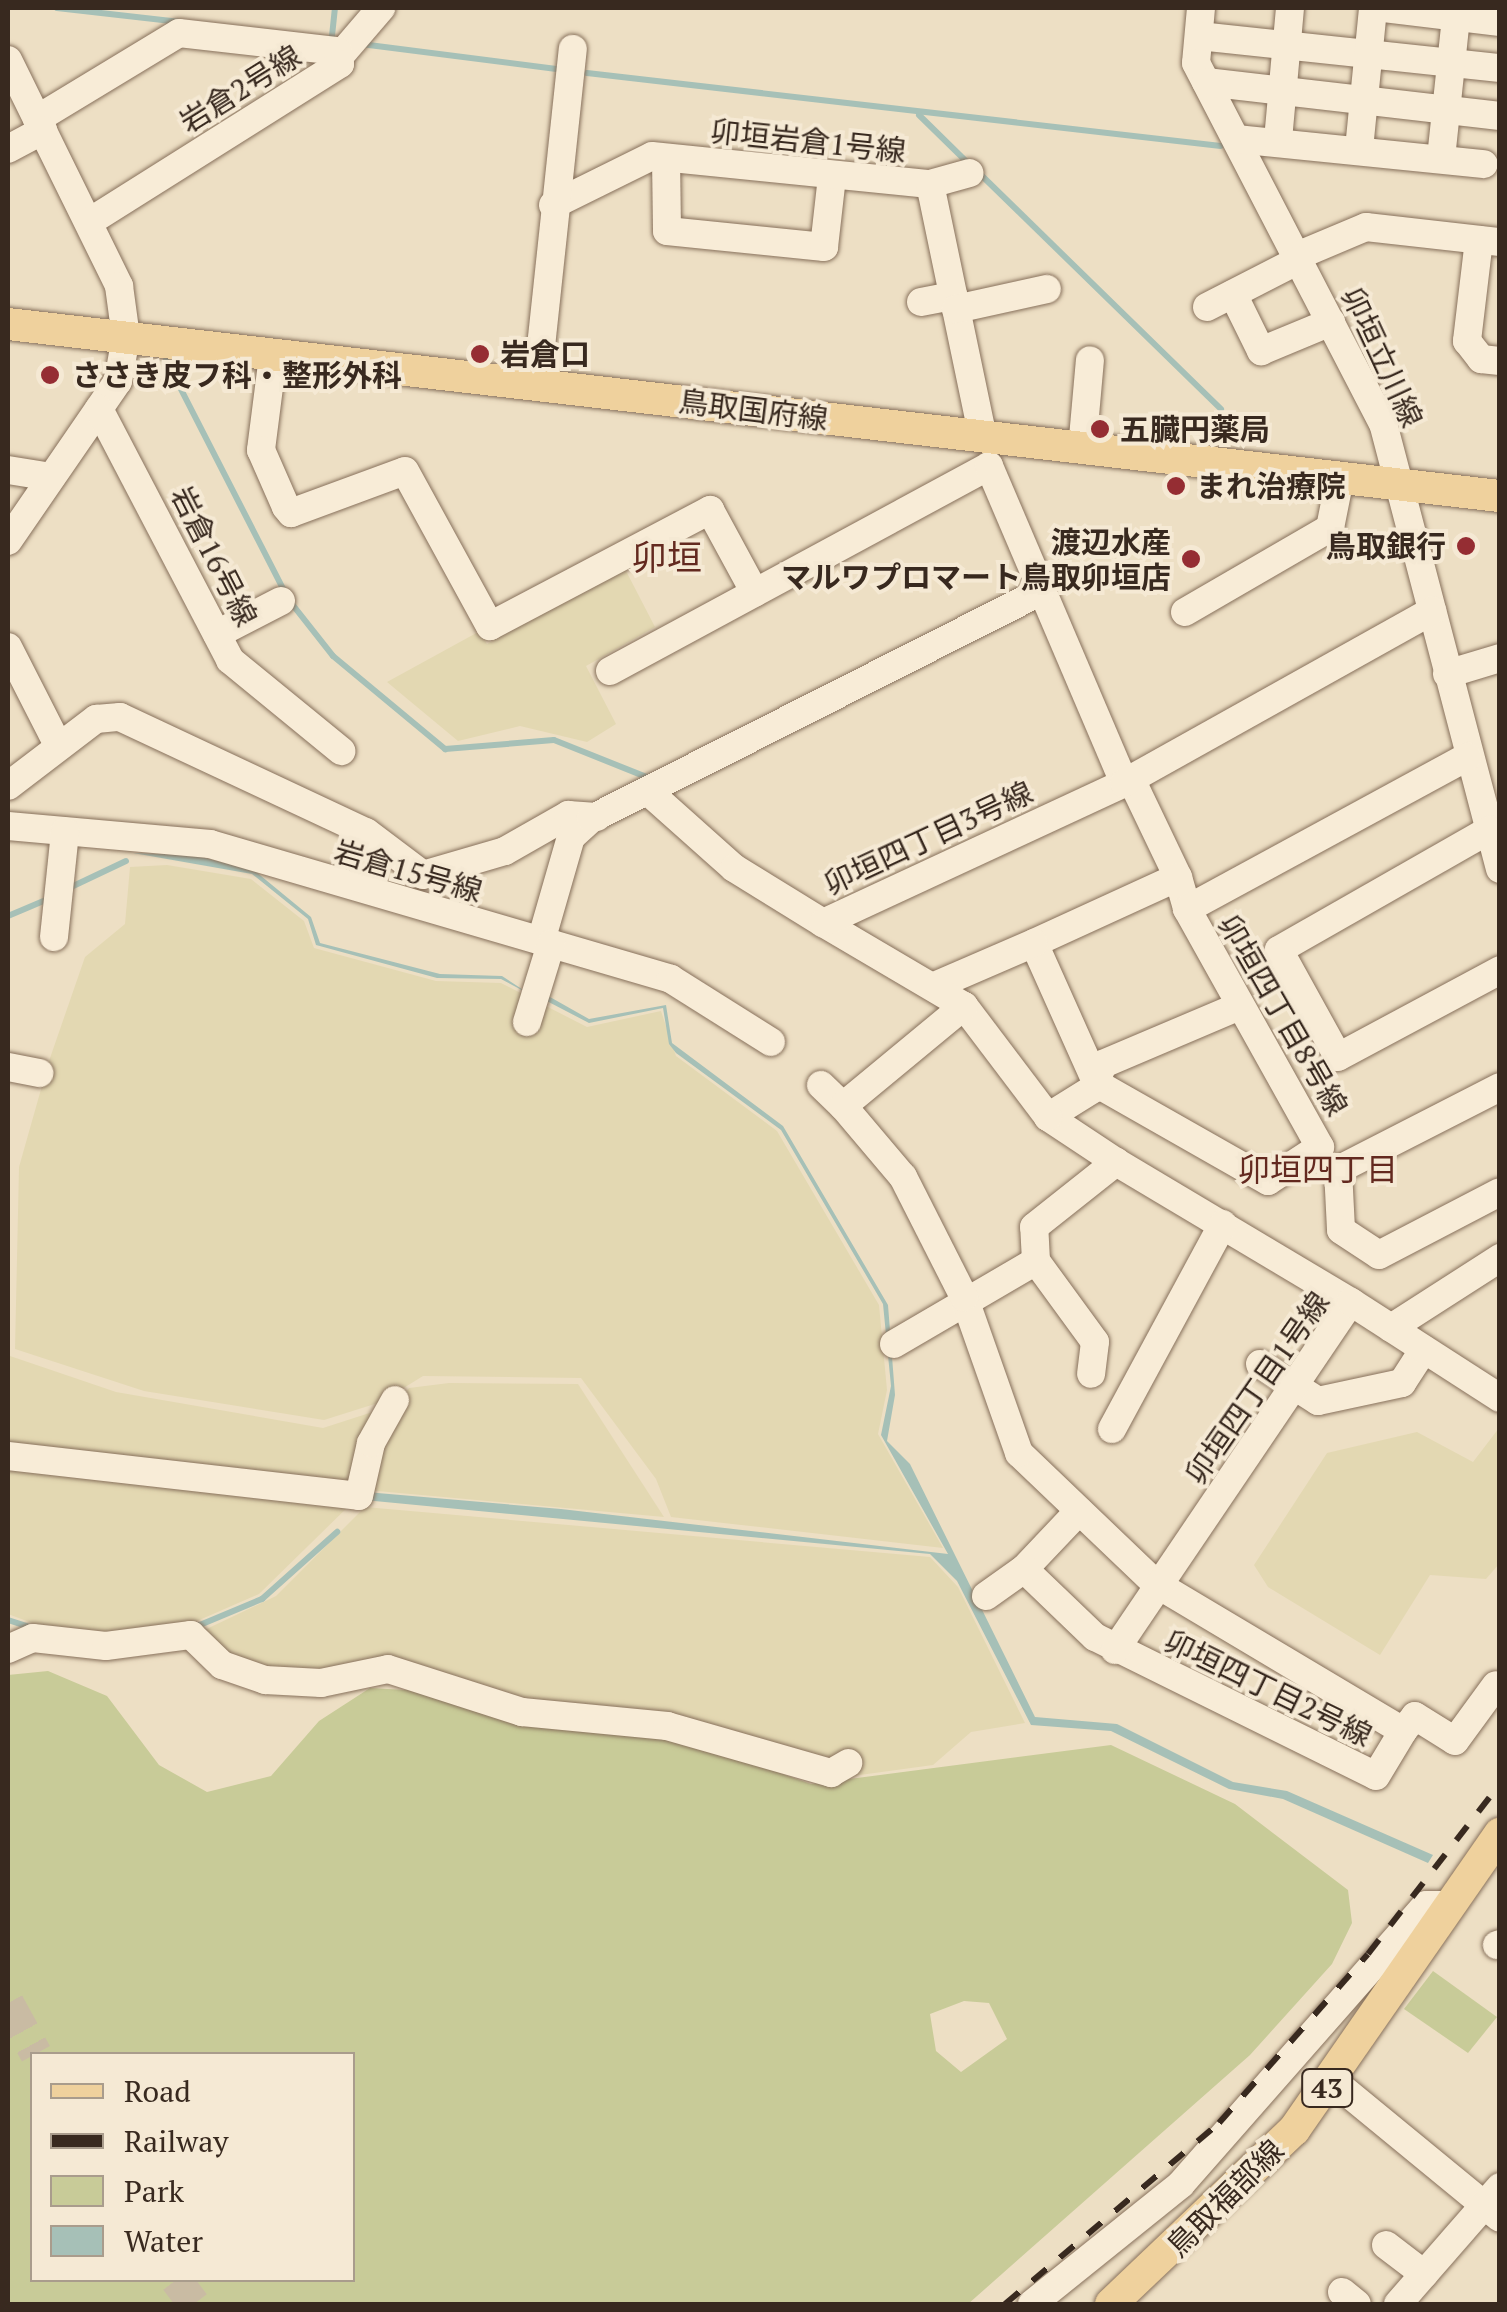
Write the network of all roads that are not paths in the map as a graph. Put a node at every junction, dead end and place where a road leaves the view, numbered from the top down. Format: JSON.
{"nodes":[{"id":1,"x":382,"y":8,"type":"edge"},
{"id":2,"x":1290,"y":8,"type":"edge"},
{"id":3,"x":1373,"y":8,"type":"edge"},
{"id":4,"x":1384,"y":8,"type":"edge"},
{"id":5,"x":1456,"y":12,"type":"edge"},
{"id":6,"x":1200,"y":22,"type":"edge"},
{"id":7,"x":1500,"y":22,"type":"edge"},
{"id":8,"x":1287,"y":45,"type":"junction"},
{"id":9,"x":573,"y":49,"type":"dead end"},
{"id":10,"x":1368,"y":54,"type":"junction"},
{"id":11,"x":339,"y":57,"type":"junction"},
{"id":12,"x":8,"y":60,"type":"edge"},
{"id":13,"x":1451,"y":64,"type":"junction"},
{"id":14,"x":1500,"y":68,"type":"edge"},
{"id":15,"x":1206,"y":82,"type":"junction"},
{"id":16,"x":1283,"y":91,"type":"junction"},
{"id":17,"x":1364,"y":100,"type":"junction"},
{"id":18,"x":1446,"y":110,"type":"junction"},
{"id":19,"x":1500,"y":116,"type":"edge"},
{"id":20,"x":40,"y":124,"type":"junction"},
{"id":21,"x":1236,"y":140,"type":"junction"},
{"id":22,"x":1278,"y":140,"type":"junction"},
{"id":23,"x":8,"y":149,"type":"edge"},
{"id":24,"x":1359,"y":149,"type":"junction"},
{"id":25,"x":666,"y":158,"type":"junction"},
{"id":26,"x":1440,"y":158,"type":"junction"},
{"id":27,"x":1484,"y":164,"type":"dead end"},
{"id":28,"x":970,"y":173,"type":"dead end"},
{"id":29,"x":832,"y":177,"type":"junction"},
{"id":30,"x":930,"y":184,"type":"junction"},
{"id":31,"x":553,"y":204,"type":"junction"},
{"id":32,"x":90,"y":222,"type":"junction"},
{"id":33,"x":1489,"y":241,"type":"edge"},
{"id":34,"x":1298,"y":258,"type":"junction"},
{"id":35,"x":1047,"y":289,"type":"dead end"},
{"id":36,"x":1232,"y":294,"type":"junction"},
{"id":37,"x":921,"y":302,"type":"dead end"},
{"id":38,"x":955,"y":303,"type":"junction"},
{"id":39,"x":1207,"y":307,"type":"dead end"},
{"id":40,"x":1331,"y":322,"type":"junction"},
{"id":41,"x":8,"y":324,"type":"edge"},
{"id":42,"x":126,"y":337,"type":"junction"},
{"id":43,"x":273,"y":356,"type":"junction"},
{"id":44,"x":1090,"y":360,"type":"dead end"},
{"id":45,"x":1500,"y":361,"type":"edge"},
{"id":46,"x":537,"y":384,"type":"junction"},
{"id":47,"x":98,"y":409,"type":"junction"},
{"id":48,"x":983,"y":436,"type":"junction"},
{"id":49,"x":1082,"y":449,"type":"junction"},
{"id":50,"x":8,"y":470,"type":"edge"},
{"id":51,"x":51,"y":476,"type":"junction"},
{"id":52,"x":1340,"y":478,"type":"junction"},
{"id":53,"x":1401,"y":484,"type":"junction"},
{"id":54,"x":1500,"y":496,"type":"edge"},
{"id":55,"x":8,"y":541,"type":"edge"},
{"id":56,"x":755,"y":592,"type":"junction"},
{"id":57,"x":1040,"y":592,"type":"junction"},
{"id":58,"x":281,"y":601,"type":"dead end"},
{"id":59,"x":1432,"y":611,"type":"junction"},
{"id":60,"x":1185,"y":612,"type":"dead end"},
{"id":61,"x":216,"y":634,"type":"junction"},
{"id":62,"x":8,"y":648,"type":"edge"},
{"id":63,"x":1500,"y":658,"type":"edge"},
{"id":64,"x":610,"y":671,"type":"dead end"},
{"id":65,"x":1447,"y":674,"type":"junction"},
{"id":66,"x":58,"y":745,"type":"junction"},
{"id":67,"x":341,"y":752,"type":"dead end"},
{"id":68,"x":1467,"y":757,"type":"junction"},
{"id":69,"x":1128,"y":781,"type":"junction"},
{"id":70,"x":8,"y":786,"type":"edge"},
{"id":71,"x":652,"y":794,"type":"junction"},
{"id":72,"x":597,"y":816,"type":"junction"},
{"id":73,"x":8,"y":826,"type":"edge"},
{"id":74,"x":1489,"y":830,"type":"junction"},
{"id":75,"x":65,"y":832,"type":"junction"},
{"id":76,"x":1500,"y":870,"type":"edge"},
{"id":77,"x":424,"y":875,"type":"junction"},
{"id":78,"x":1178,"y":877,"type":"junction"},
{"id":79,"x":411,"y":908,"type":"junction"},
{"id":80,"x":1187,"y":909,"type":"junction"},
{"id":81,"x":823,"y":923,"type":"junction"},
{"id":82,"x":54,"y":937,"type":"dead end"},
{"id":83,"x":546,"y":942,"type":"junction"},
{"id":84,"x":1034,"y":943,"type":"junction"},
{"id":85,"x":1500,"y":970,"type":"edge"},
{"id":86,"x":940,"y":984,"type":"junction"},
{"id":87,"x":964,"y":1006,"type":"junction"},
{"id":88,"x":1235,"y":1008,"type":"junction"},
{"id":89,"x":526,"y":1022,"type":"dead end"},
{"id":90,"x":771,"y":1042,"type":"dead end"},
{"id":91,"x":8,"y":1067,"type":"edge"},
{"id":92,"x":38,"y":1073,"type":"dead end"},
{"id":93,"x":1097,"y":1084,"type":"junction"},
{"id":94,"x":821,"y":1085,"type":"dead end"},
{"id":95,"x":1500,"y":1087,"type":"edge"},
{"id":96,"x":843,"y":1106,"type":"junction"},
{"id":97,"x":1048,"y":1116,"type":"junction"},
{"id":98,"x":1320,"y":1147,"type":"junction"},
{"id":99,"x":1116,"y":1162,"type":"junction"},
{"id":100,"x":1338,"y":1170,"type":"junction"},
{"id":101,"x":1500,"y":1192,"type":"edge"},
{"id":102,"x":1224,"y":1224,"type":"junction"},
{"id":103,"x":1500,"y":1258,"type":"edge"},
{"id":104,"x":1036,"y":1262,"type":"junction"},
{"id":105,"x":964,"y":1297,"type":"junction"},
{"id":106,"x":1351,"y":1302,"type":"junction"},
{"id":107,"x":1390,"y":1328,"type":"junction"},
{"id":108,"x":894,"y":1344,"type":"dead end"},
{"id":109,"x":1424,"y":1349,"type":"junction"},
{"id":110,"x":1260,"y":1364,"type":"dead end"},
{"id":111,"x":1090,"y":1374,"type":"dead end"},
{"id":112,"x":1297,"y":1386,"type":"junction"},
{"id":113,"x":1500,"y":1398,"type":"edge"},
{"id":114,"x":394,"y":1400,"type":"dead end"},
{"id":115,"x":1112,"y":1429,"type":"dead end"},
{"id":116,"x":8,"y":1456,"type":"edge"},
{"id":117,"x":1079,"y":1510,"type":"junction"},
{"id":118,"x":1024,"y":1569,"type":"junction"},
{"id":119,"x":1155,"y":1583,"type":"junction"},
{"id":120,"x":986,"y":1596,"type":"dead end"},
{"id":121,"x":8,"y":1649,"type":"edge"},
{"id":122,"x":1114,"y":1650,"type":"junction"},
{"id":123,"x":1496,"y":1685,"type":"dead end"},
{"id":124,"x":1403,"y":1731,"type":"junction"},
{"id":125,"x":848,"y":1763,"type":"dead end"},
{"id":126,"x":1500,"y":1834,"type":"edge"},
{"id":127,"x":1450,"y":1905,"type":"junction"},
{"id":128,"x":1332,"y":2080,"type":"junction"},
{"id":129,"x":1494,"y":2203,"type":"edge"},
{"id":130,"x":1386,"y":2245,"type":"dead end"},
{"id":131,"x":1424,"y":2274,"type":"junction"},
{"id":132,"x":1119,"y":2302,"type":"edge"},
{"id":133,"x":1032,"y":2304,"type":"edge"},
{"id":134,"x":1398,"y":2304,"type":"edge"}],
"edges":[{"from":1,"to":11,"type":"street"},
{"from":2,"to":8,"type":"street"},
{"from":3,"to":10,"type":"street"},
{"from":4,"to":5,"type":"street"},
{"from":5,"to":7,"type":"street"},
{"from":5,"to":13,"type":"street"},
{"from":6,"to":8,"type":"street"},
{"from":6,"to":15,"type":"street","name":"卯垣立川線"},
{"from":8,"to":10,"type":"street"},
{"from":8,"to":16,"type":"street"},
{"from":9,"to":31,"type":"street"},
{"from":10,"to":13,"type":"street"},
{"from":10,"to":17,"type":"street"},
{"from":11,"to":20,"type":"street","name":"岩倉2号線"},
{"from":11,"to":32,"type":"street","name":"岩倉2号線"},
{"from":12,"to":20,"type":"street"},
{"from":13,"to":14,"type":"street"},
{"from":13,"to":18,"type":"street"},
{"from":15,"to":16,"type":"street"},
{"from":15,"to":21,"type":"street","name":"卯垣立川線"},
{"from":16,"to":17,"type":"street"},
{"from":16,"to":22,"type":"street"},
{"from":17,"to":18,"type":"street"},
{"from":17,"to":24,"type":"street"},
{"from":18,"to":19,"type":"street"},
{"from":18,"to":26,"type":"street"},
{"from":20,"to":23,"type":"street","name":"岩倉2号線"},
{"from":20,"to":32,"type":"street"},
{"from":21,"to":22,"type":"street"},
{"from":21,"to":34,"type":"street","name":"卯垣立川線"},
{"from":22,"to":24,"type":"street"},
{"from":24,"to":26,"type":"street"},
{"from":25,"to":29,"type":"street","name":"卯垣岩倉1号線"},
{"from":25,"to":29,"type":"street"},
{"from":25,"to":31,"type":"street","name":"卯垣岩倉1号線"},
{"from":26,"to":27,"type":"street"},
{"from":28,"to":30,"type":"street"},
{"from":29,"to":30,"type":"street","name":"卯垣岩倉1号線"},
{"from":30,"to":38,"type":"street","name":"卯垣岩倉1号線"},
{"from":31,"to":46,"type":"street"},
{"from":32,"to":42,"type":"street"},
{"from":33,"to":34,"type":"street"},
{"from":33,"to":45,"type":"street"},
{"from":34,"to":36,"type":"street"},
{"from":34,"to":40,"type":"street","name":"卯垣立川線"},
{"from":35,"to":38,"type":"street"},
{"from":36,"to":39,"type":"street"},
{"from":36,"to":40,"type":"street"},
{"from":37,"to":38,"type":"street"},
{"from":38,"to":48,"type":"street","name":"卯垣岩倉1号線"},
{"from":40,"to":53,"type":"street","name":"卯垣立川線"},
{"from":41,"to":42,"type":"main road","name":"鳥取国府線"},
{"from":42,"to":43,"type":"main road","name":"鳥取国府線"},
{"from":42,"to":47,"type":"street"},
{"from":43,"to":46,"type":"main road","name":"鳥取国府線"},
{"from":43,"to":56,"type":"street"},
{"from":44,"to":49,"type":"street"},
{"from":46,"to":48,"type":"main road","name":"鳥取国府線"},
{"from":47,"to":51,"type":"street"},
{"from":47,"to":61,"type":"street","name":"岩倉16号線"},
{"from":48,"to":49,"type":"main road","name":"鳥取国府線"},
{"from":49,"to":52,"type":"main road","name":"鳥取国府線"},
{"from":50,"to":51,"type":"street"},
{"from":51,"to":55,"type":"street"},
{"from":52,"to":53,"type":"main road","name":"鳥取国府線"},
{"from":52,"to":60,"type":"street"},
{"from":53,"to":54,"type":"main road","name":"鳥取国府線"},
{"from":53,"to":59,"type":"street","name":"卯垣立川線"},
{"from":56,"to":57,"type":"street","name":"卯垣四丁目8号線"},
{"from":56,"to":64,"type":"street"},
{"from":57,"to":69,"type":"street","name":"卯垣四丁目8号線"},
{"from":57,"to":71,"type":"street"},
{"from":58,"to":61,"type":"street"},
{"from":59,"to":65,"type":"street","name":"卯垣立川線"},
{"from":59,"to":69,"type":"street","name":"卯垣四丁目3号線"},
{"from":61,"to":67,"type":"street","name":"岩倉16号線"},
{"from":62,"to":66,"type":"street"},
{"from":63,"to":65,"type":"street"},
{"from":65,"to":68,"type":"street","name":"卯垣立川線"},
{"from":66,"to":70,"type":"street"},
{"from":66,"to":77,"type":"street"},
{"from":68,"to":74,"type":"street","name":"卯垣立川線"},
{"from":68,"to":80,"type":"street","name":"卯垣四丁目8号線"},
{"from":69,"to":78,"type":"street","name":"卯垣四丁目8号線"},
{"from":69,"to":81,"type":"street","name":"卯垣四丁目3号線"},
{"from":71,"to":72,"type":"street"},
{"from":71,"to":81,"type":"street"},
{"from":72,"to":77,"type":"street"},
{"from":72,"to":83,"type":"street"},
{"from":73,"to":75,"type":"street","name":"岩倉15号線"},
{"from":74,"to":76,"type":"street","name":"卯垣立川線"},
{"from":74,"to":85,"type":"street"},
{"from":75,"to":79,"type":"street","name":"岩倉15号線"},
{"from":75,"to":82,"type":"street"},
{"from":77,"to":79,"type":"street"},
{"from":78,"to":80,"type":"street","name":"卯垣四丁目8号線"},
{"from":78,"to":84,"type":"street"},
{"from":79,"to":83,"type":"street","name":"岩倉15号線"},
{"from":80,"to":88,"type":"street","name":"卯垣四丁目8号線"},
{"from":81,"to":86,"type":"street","name":"卯垣四丁目3号線"},
{"from":83,"to":89,"type":"street"},
{"from":83,"to":90,"type":"street","name":"岩倉15号線"},
{"from":84,"to":86,"type":"street"},
{"from":84,"to":93,"type":"street"},
{"from":86,"to":87,"type":"street","name":"卯垣四丁目3号線"},
{"from":87,"to":96,"type":"street"},
{"from":87,"to":97,"type":"street","name":"卯垣四丁目3号線"},
{"from":88,"to":93,"type":"street"},
{"from":88,"to":98,"type":"street","name":"卯垣四丁目8号線"},
{"from":91,"to":92,"type":"street"},
{"from":93,"to":97,"type":"street"},
{"from":93,"to":98,"type":"street","name":"卯垣四丁目8号線"},
{"from":94,"to":96,"type":"street"},
{"from":95,"to":100,"type":"street"},
{"from":96,"to":105,"type":"street"},
{"from":97,"to":99,"type":"street","name":"卯垣四丁目3号線"},
{"from":98,"to":100,"type":"street"},
{"from":99,"to":102,"type":"street","name":"卯垣四丁目3号線"},
{"from":99,"to":104,"type":"street"},
{"from":100,"to":101,"type":"street"},
{"from":102,"to":106,"type":"street","name":"卯垣四丁目3号線"},
{"from":102,"to":115,"type":"street"},
{"from":103,"to":107,"type":"street"},
{"from":104,"to":105,"type":"street"},
{"from":104,"to":111,"type":"street"},
{"from":105,"to":108,"type":"street"},
{"from":105,"to":117,"type":"street"},
{"from":106,"to":107,"type":"street","name":"卯垣四丁目1号線"},
{"from":106,"to":112,"type":"street","name":"卯垣四丁目1号線"},
{"from":107,"to":109,"type":"street","name":"卯垣四丁目1号線"},
{"from":109,"to":112,"type":"street"},
{"from":109,"to":113,"type":"street","name":"卯垣四丁目1号線"},
{"from":110,"to":112,"type":"street"},
{"from":112,"to":119,"type":"street","name":"卯垣四丁目1号線"},
{"from":114,"to":116,"type":"street"},
{"from":117,"to":118,"type":"street"},
{"from":117,"to":119,"type":"street"},
{"from":118,"to":120,"type":"street"},
{"from":118,"to":122,"type":"street","name":"卯垣四丁目2号線"},
{"from":119,"to":122,"type":"street","name":"卯垣四丁目1号線"},
{"from":119,"to":124,"type":"street","name":"卯垣四丁目2号線"},
{"from":121,"to":125,"type":"street"},
{"from":122,"to":124,"type":"street","name":"卯垣四丁目2号線"},
{"from":123,"to":124,"type":"street"},
{"from":126,"to":127,"type":"main road","name":"鳥取福部線","number":"43"},
{"from":127,"to":128,"type":"main road","name":"鳥取福部線","number":"43"},
{"from":127,"to":133,"type":"street"},
{"from":128,"to":129,"type":"street"},
{"from":128,"to":132,"type":"main road","name":"鳥取福部線","number":"43"},
{"from":129,"to":131,"type":"street"},
{"from":130,"to":131,"type":"street"},
{"from":131,"to":134,"type":"street"}]}
